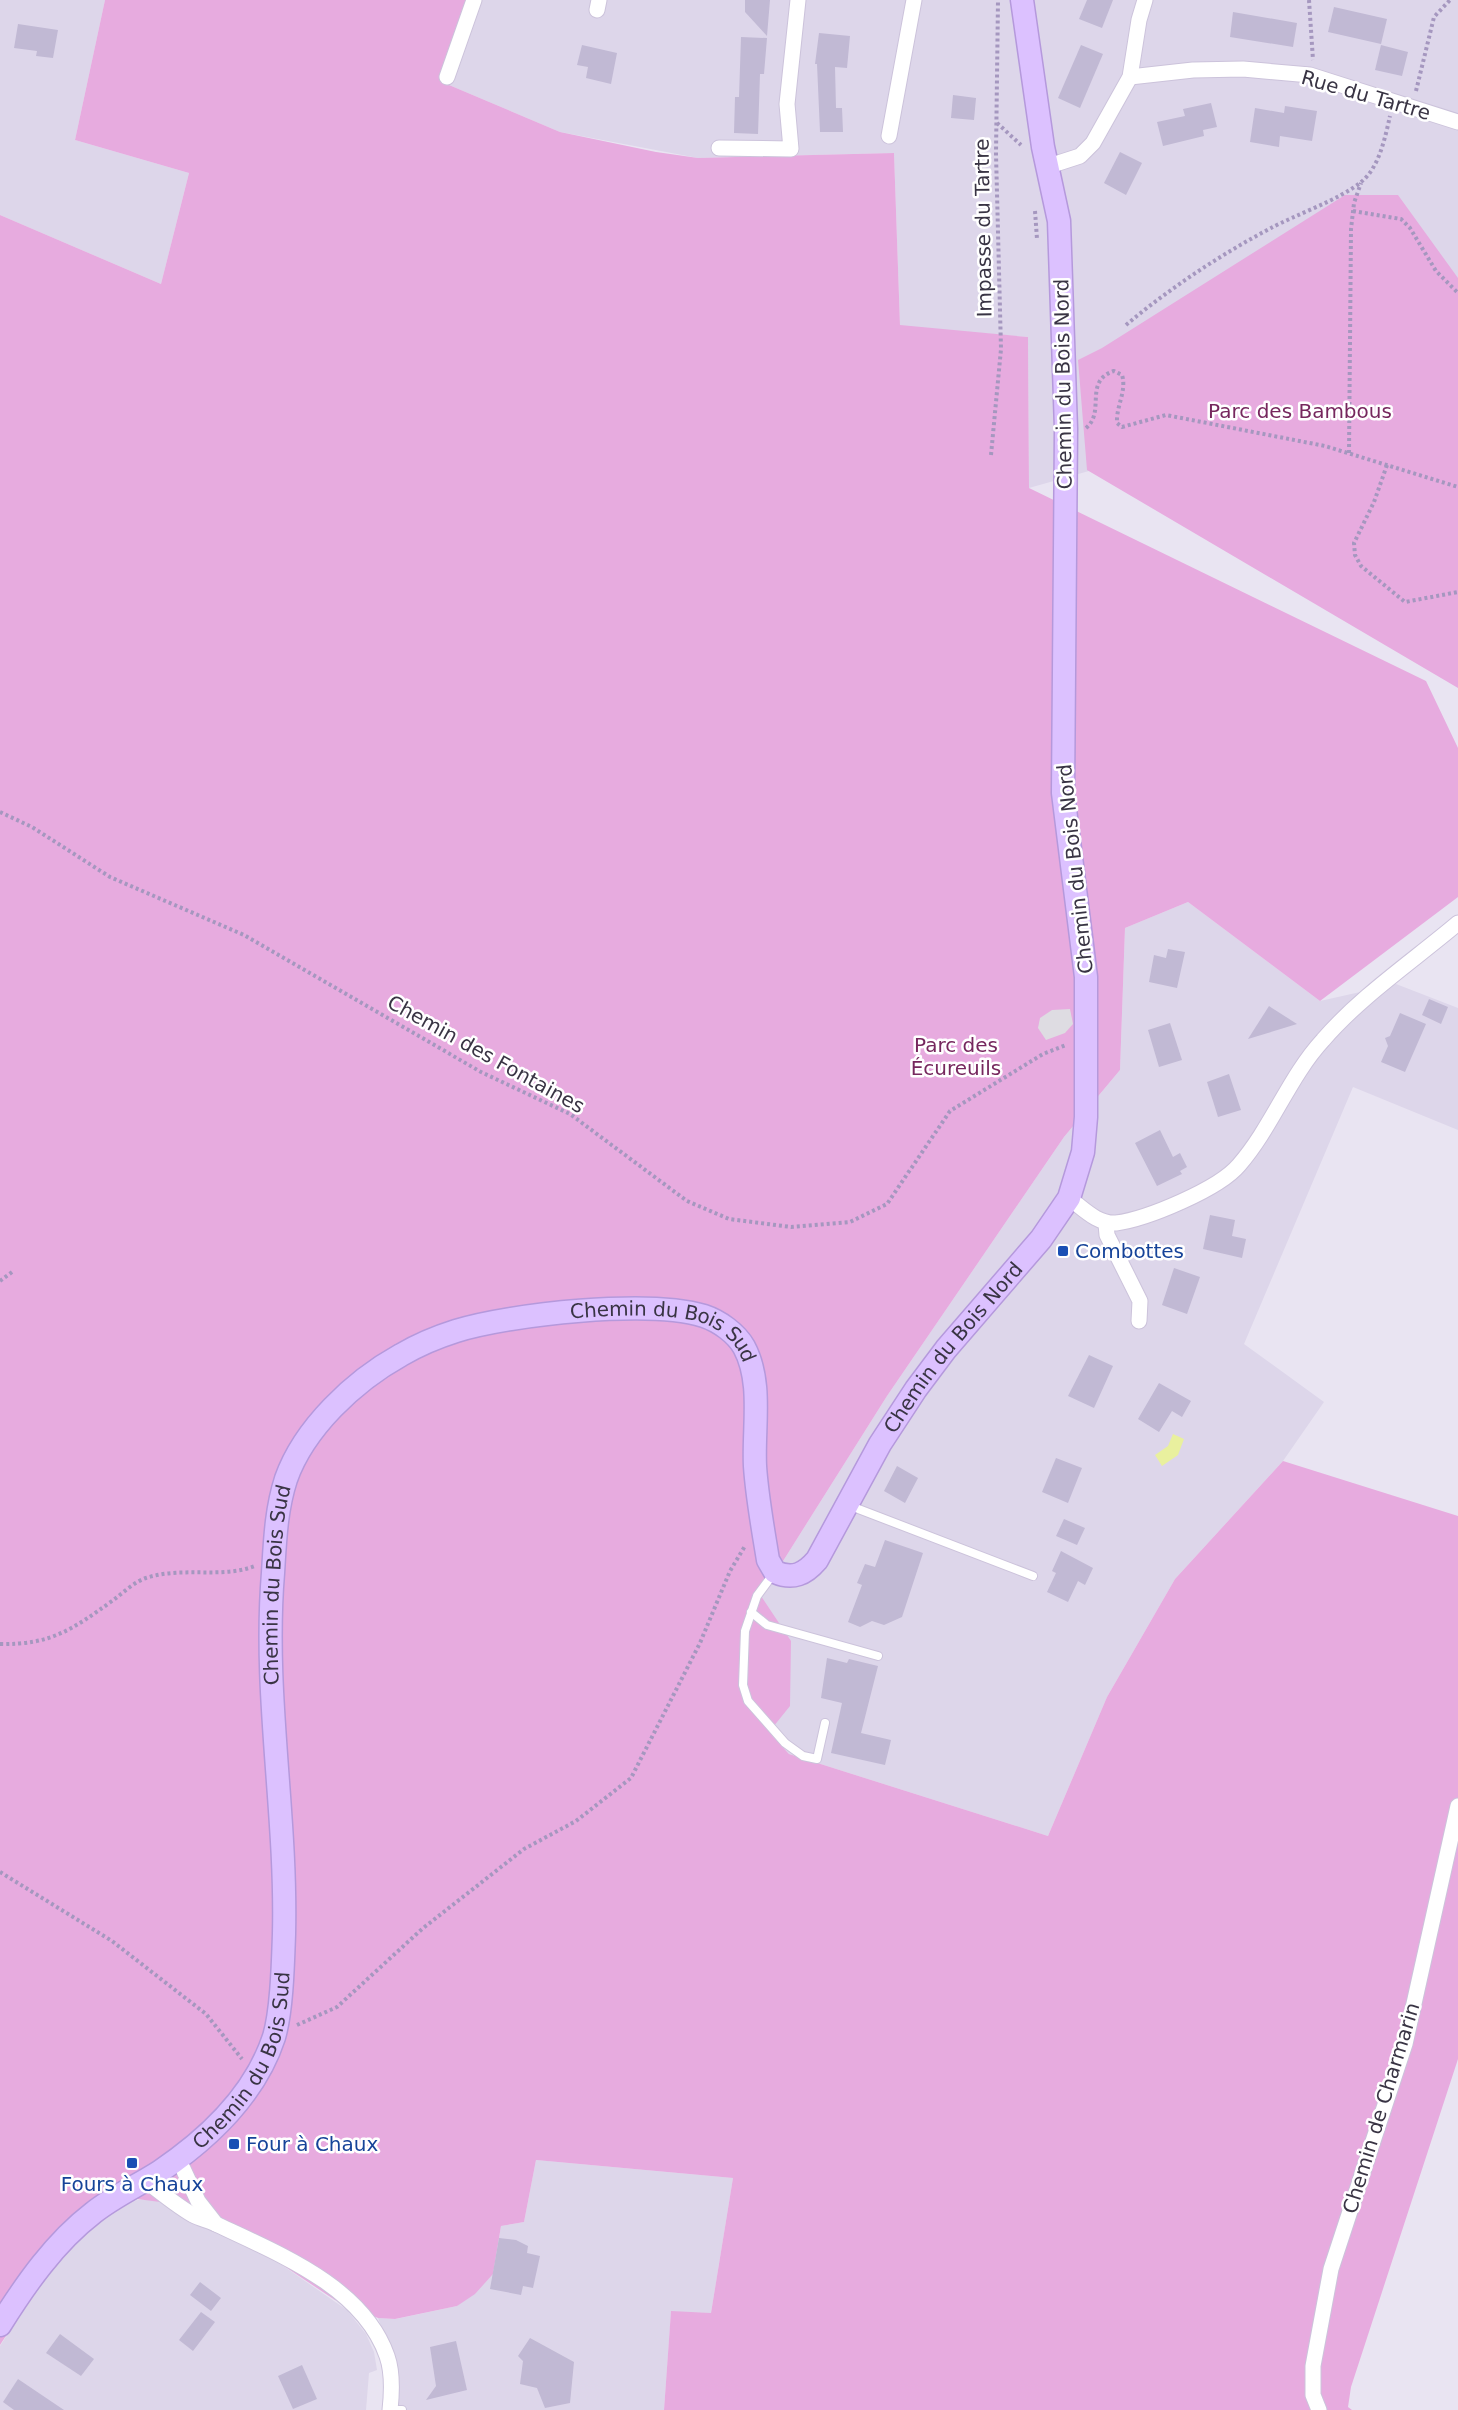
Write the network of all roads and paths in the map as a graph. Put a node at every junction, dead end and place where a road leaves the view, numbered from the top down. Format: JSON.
{"nodes":[{"id":1,"x":474,"y":0,"type":"edge"},
{"id":2,"x":798,"y":0,"type":"edge"},
{"id":3,"x":914,"y":0,"type":"edge"},
{"id":4,"x":998,"y":0,"type":"edge"},
{"id":5,"x":1022,"y":0,"type":"edge"},
{"id":6,"x":1145,"y":0,"type":"edge"},
{"id":7,"x":1309,"y":0,"type":"edge"},
{"id":8,"x":1450,"y":0,"type":"edge"},
{"id":9,"x":1310,"y":75,"type":"junction"},
{"id":10,"x":447,"y":77,"type":"dead end"},
{"id":11,"x":1130,"y":77,"type":"junction"},
{"id":12,"x":1394,"y":101,"type":"junction"},
{"id":13,"x":1412,"y":106,"type":"junction"},
{"id":14,"x":996,"y":123,"type":"junction"},
{"id":15,"x":1458,"y":123,"type":"edge"},
{"id":16,"x":889,"y":136,"type":"dead end"},
{"id":17,"x":719,"y":148,"type":"dead end"},
{"id":18,"x":1045,"y":157,"type":"junction"},
{"id":19,"x":1362,"y":182,"type":"junction"},
{"id":20,"x":1353,"y":211,"type":"junction"},
{"id":21,"x":1458,"y":293,"type":"edge"},
{"id":22,"x":1126,"y":325,"type":"dead end"},
{"id":23,"x":1066,"y":429,"type":"junction"},
{"id":24,"x":1349,"y":453,"type":"junction"},
{"id":25,"x":991,"y":455,"type":"dead end"},
{"id":26,"x":1388,"y":465,"type":"junction"},
{"id":27,"x":1458,"y":487,"type":"edge"},
{"id":28,"x":1458,"y":592,"type":"edge"},
{"id":29,"x":0,"y":812,"type":"edge"},
{"id":30,"x":1458,"y":923,"type":"edge"},
{"id":31,"x":1087,"y":1041,"type":"junction"},
{"id":32,"x":1069,"y":1198,"type":"junction"},
{"id":33,"x":1106,"y":1224,"type":"junction"},
{"id":34,"x":12,"y":1272,"type":"dead end"},
{"id":35,"x":0,"y":1281,"type":"edge"},
{"id":36,"x":1139,"y":1321,"type":"dead end"},
{"id":37,"x":847,"y":1505,"type":"junction"},
{"id":38,"x":763,"y":1522,"type":"junction"},
{"id":39,"x":274,"y":1545,"type":"junction"},
{"id":40,"x":772,"y":1566,"type":"junction"},
{"id":41,"x":1033,"y":1576,"type":"dead end"},
{"id":42,"x":751,"y":1612,"type":"junction"},
{"id":43,"x":0,"y":1644,"type":"edge"},
{"id":44,"x":878,"y":1656,"type":"dead end"},
{"id":45,"x":825,"y":1723,"type":"dead end"},
{"id":46,"x":1458,"y":1806,"type":"edge"},
{"id":47,"x":0,"y":1872,"type":"edge"},
{"id":48,"x":274,"y":2036,"type":"junction"},
{"id":49,"x":255,"y":2076,"type":"junction"},
{"id":50,"x":178,"y":2158,"type":"junction"},
{"id":51,"x":145,"y":2180,"type":"junction"},
{"id":52,"x":216,"y":2224,"type":"junction"},
{"id":53,"x":0,"y":2325,"type":"edge"},
{"id":54,"x":390,"y":2410,"type":"edge"},
{"id":55,"x":402,"y":2410,"type":"edge"},
{"id":56,"x":1319,"y":2410,"type":"edge"}],
"edges":[{"from":1,"to":10,"type":"street"},
{"from":2,"to":17,"type":"street"},
{"from":3,"to":16,"type":"street"},
{"from":4,"to":14,"type":"path","name":"Impasse du Tartre"},
{"from":5,"to":18,"type":"street","name":"Chemin du Bois Nord"},
{"from":6,"to":11,"type":"street"},
{"from":7,"to":9,"type":"path"},
{"from":8,"to":13,"type":"path"},
{"from":9,"to":11,"type":"street","name":"Rue du Tartre"},
{"from":9,"to":12,"type":"street","name":"Rue du Tartre"},
{"from":11,"to":18,"type":"street"},
{"from":12,"to":13,"type":"street","name":"Rue du Tartre"},
{"from":12,"to":19,"type":"path"},
{"from":13,"to":15,"type":"street","name":"Rue du Tartre"},
{"from":14,"to":18,"type":"path"},
{"from":14,"to":25,"type":"path","name":"Impasse du Tartre"},
{"from":18,"to":23,"type":"street","name":"Chemin du Bois Nord"},
{"from":19,"to":20,"type":"path"},
{"from":19,"to":22,"type":"path"},
{"from":20,"to":21,"type":"path"},
{"from":20,"to":24,"type":"path"},
{"from":23,"to":24,"type":"path"},
{"from":23,"to":31,"type":"street","name":"Chemin du Bois Nord"},
{"from":24,"to":26,"type":"path"},
{"from":26,"to":27,"type":"path"},
{"from":26,"to":28,"type":"path"},
{"from":29,"to":31,"type":"path","name":"Chemin des Fontaines"},
{"from":30,"to":33,"type":"street"},
{"from":31,"to":32,"type":"street","name":"Chemin du Bois Nord"},
{"from":32,"to":33,"type":"street"},
{"from":32,"to":37,"type":"street","name":"Chemin du Bois Nord"},
{"from":33,"to":36,"type":"street"},
{"from":34,"to":35,"type":"path"},
{"from":37,"to":40,"type":"street","name":"Chemin du Bois Nord"},
{"from":37,"to":41,"type":"lane"},
{"from":38,"to":39,"type":"street","name":"Chemin du Bois Sud"},
{"from":38,"to":40,"type":"street","name":"Chemin du Bois Sud"},
{"from":38,"to":48,"type":"path"},
{"from":39,"to":43,"type":"path"},
{"from":39,"to":48,"type":"street","name":"Chemin du Bois Sud"},
{"from":40,"to":42,"type":"lane"},
{"from":42,"to":44,"type":"lane"},
{"from":42,"to":45,"type":"lane"},
{"from":46,"to":56,"type":"street","name":"Chemin de Charmarin"},
{"from":47,"to":49,"type":"path"},
{"from":48,"to":49,"type":"street","name":"Chemin du Bois Sud"},
{"from":49,"to":50,"type":"street","name":"Chemin du Bois Sud"},
{"from":50,"to":51,"type":"street","name":"Chemin du Bois Sud"},
{"from":50,"to":52,"type":"street"},
{"from":51,"to":52,"type":"street"},
{"from":51,"to":53,"type":"street","name":"Chemin du Bois Sud"},
{"from":52,"to":54,"type":"street"},
{"from":54,"to":55,"type":"lane"}]}
